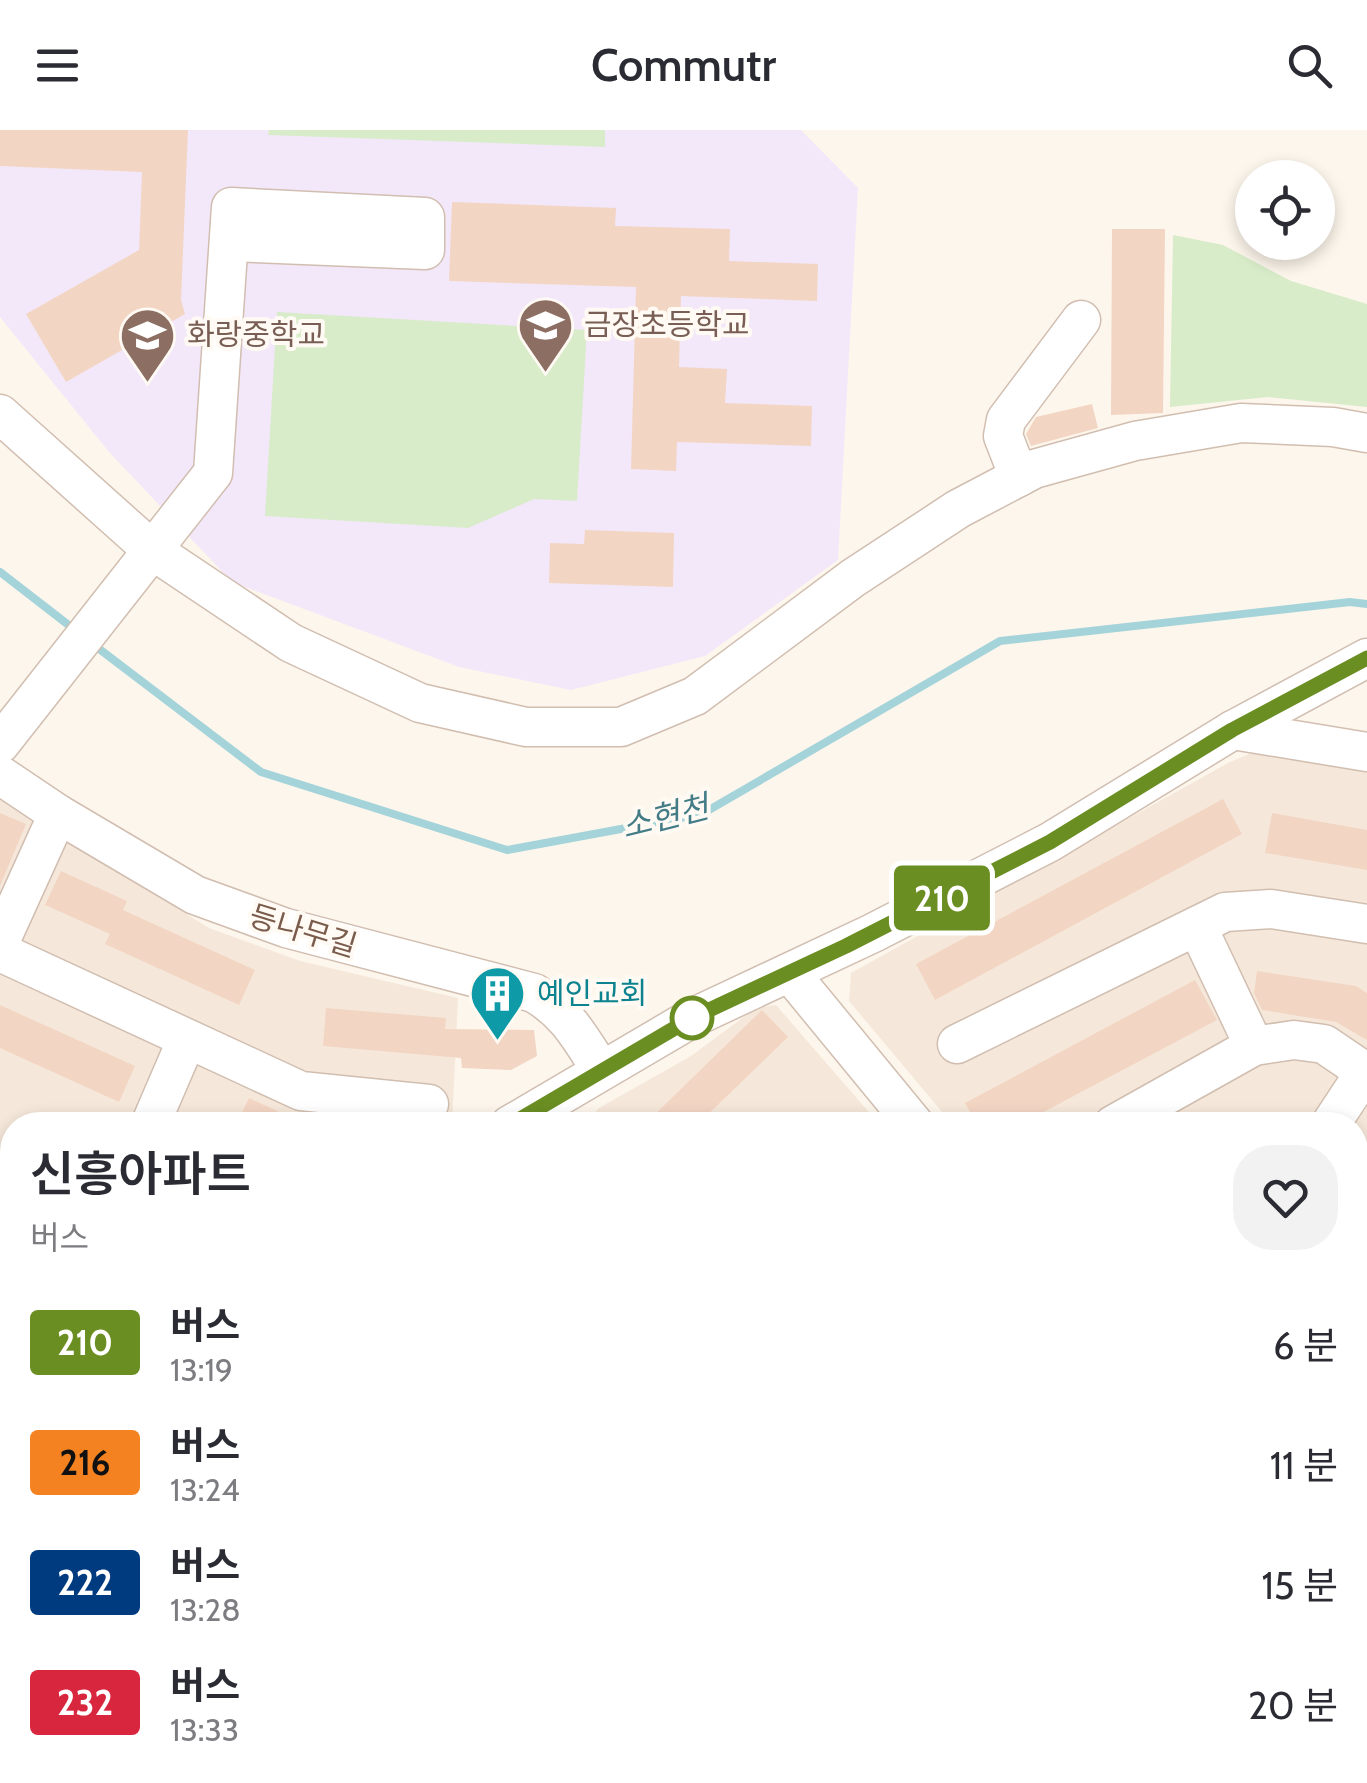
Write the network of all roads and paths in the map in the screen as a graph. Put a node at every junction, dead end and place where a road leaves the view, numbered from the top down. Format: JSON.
{"nodes":[{"id":1,"x":229,"y":242,"type":"dead end"},
{"id":2,"x":1082,"y":320,"type":"dead end"},
{"id":3,"x":0,"y":414,"type":"edge"},
{"id":4,"x":1367,"y":433,"type":"edge"},
{"id":5,"x":1018,"y":477,"type":"junction"},
{"id":6,"x":152,"y":550,"type":"junction"},
{"id":7,"x":1367,"y":658,"type":"edge"},
{"id":8,"x":1232,"y":730,"type":"junction"},
{"id":9,"x":5,"y":739,"type":"edge"},
{"id":10,"x":1367,"y":752,"type":"edge"},
{"id":11,"x":0,"y":775,"type":"edge"},
{"id":12,"x":58,"y":814,"type":"junction"},
{"id":13,"x":1367,"y":924,"type":"edge"},
{"id":14,"x":1198,"y":926,"type":"junction"},
{"id":15,"x":2,"y":934,"type":"edge"},
{"id":16,"x":790,"y":973,"type":"junction"},
{"id":17,"x":187,"y":1039,"type":"junction"},
{"id":18,"x":957,"y":1044,"type":"dead end"},
{"id":19,"x":1254,"y":1046,"type":"junction"},
{"id":20,"x":601,"y":1070,"type":"junction"},
{"id":21,"x":429,"y":1104,"type":"dead end"},
{"id":22,"x":362,"y":1111,"type":"edge"},
{"id":23,"x":156,"y":1112,"type":"edge"},
{"id":24,"x":532,"y":1112,"type":"edge"},
{"id":25,"x":905,"y":1112,"type":"edge"},
{"id":26,"x":1136,"y":1112,"type":"edge"},
{"id":27,"x":1339,"y":1112,"type":"edge"}],
"edges":[{"from":1,"to":6,"type":"street"},
{"from":2,"to":5,"type":"street"},
{"from":3,"to":6,"type":"street"},
{"from":4,"to":5,"type":"street"},
{"from":5,"to":6,"type":"street"},
{"from":6,"to":9,"type":"street"},
{"from":7,"to":8,"type":"street"},
{"from":8,"to":10,"type":"street"},
{"from":8,"to":16,"type":"street"},
{"from":11,"to":12,"type":"street","name":"등나무길"},
{"from":12,"to":15,"type":"street"},
{"from":12,"to":20,"type":"street","name":"등나무길"},
{"from":13,"to":14,"type":"street"},
{"from":14,"to":18,"type":"street"},
{"from":14,"to":19,"type":"street"},
{"from":15,"to":17,"type":"street"},
{"from":16,"to":20,"type":"street"},
{"from":16,"to":25,"type":"street"},
{"from":17,"to":22,"type":"street"},
{"from":17,"to":23,"type":"street"},
{"from":19,"to":26,"type":"street"},
{"from":19,"to":27,"type":"street"},
{"from":20,"to":24,"type":"street"},
{"from":21,"to":22,"type":"street"}]}
